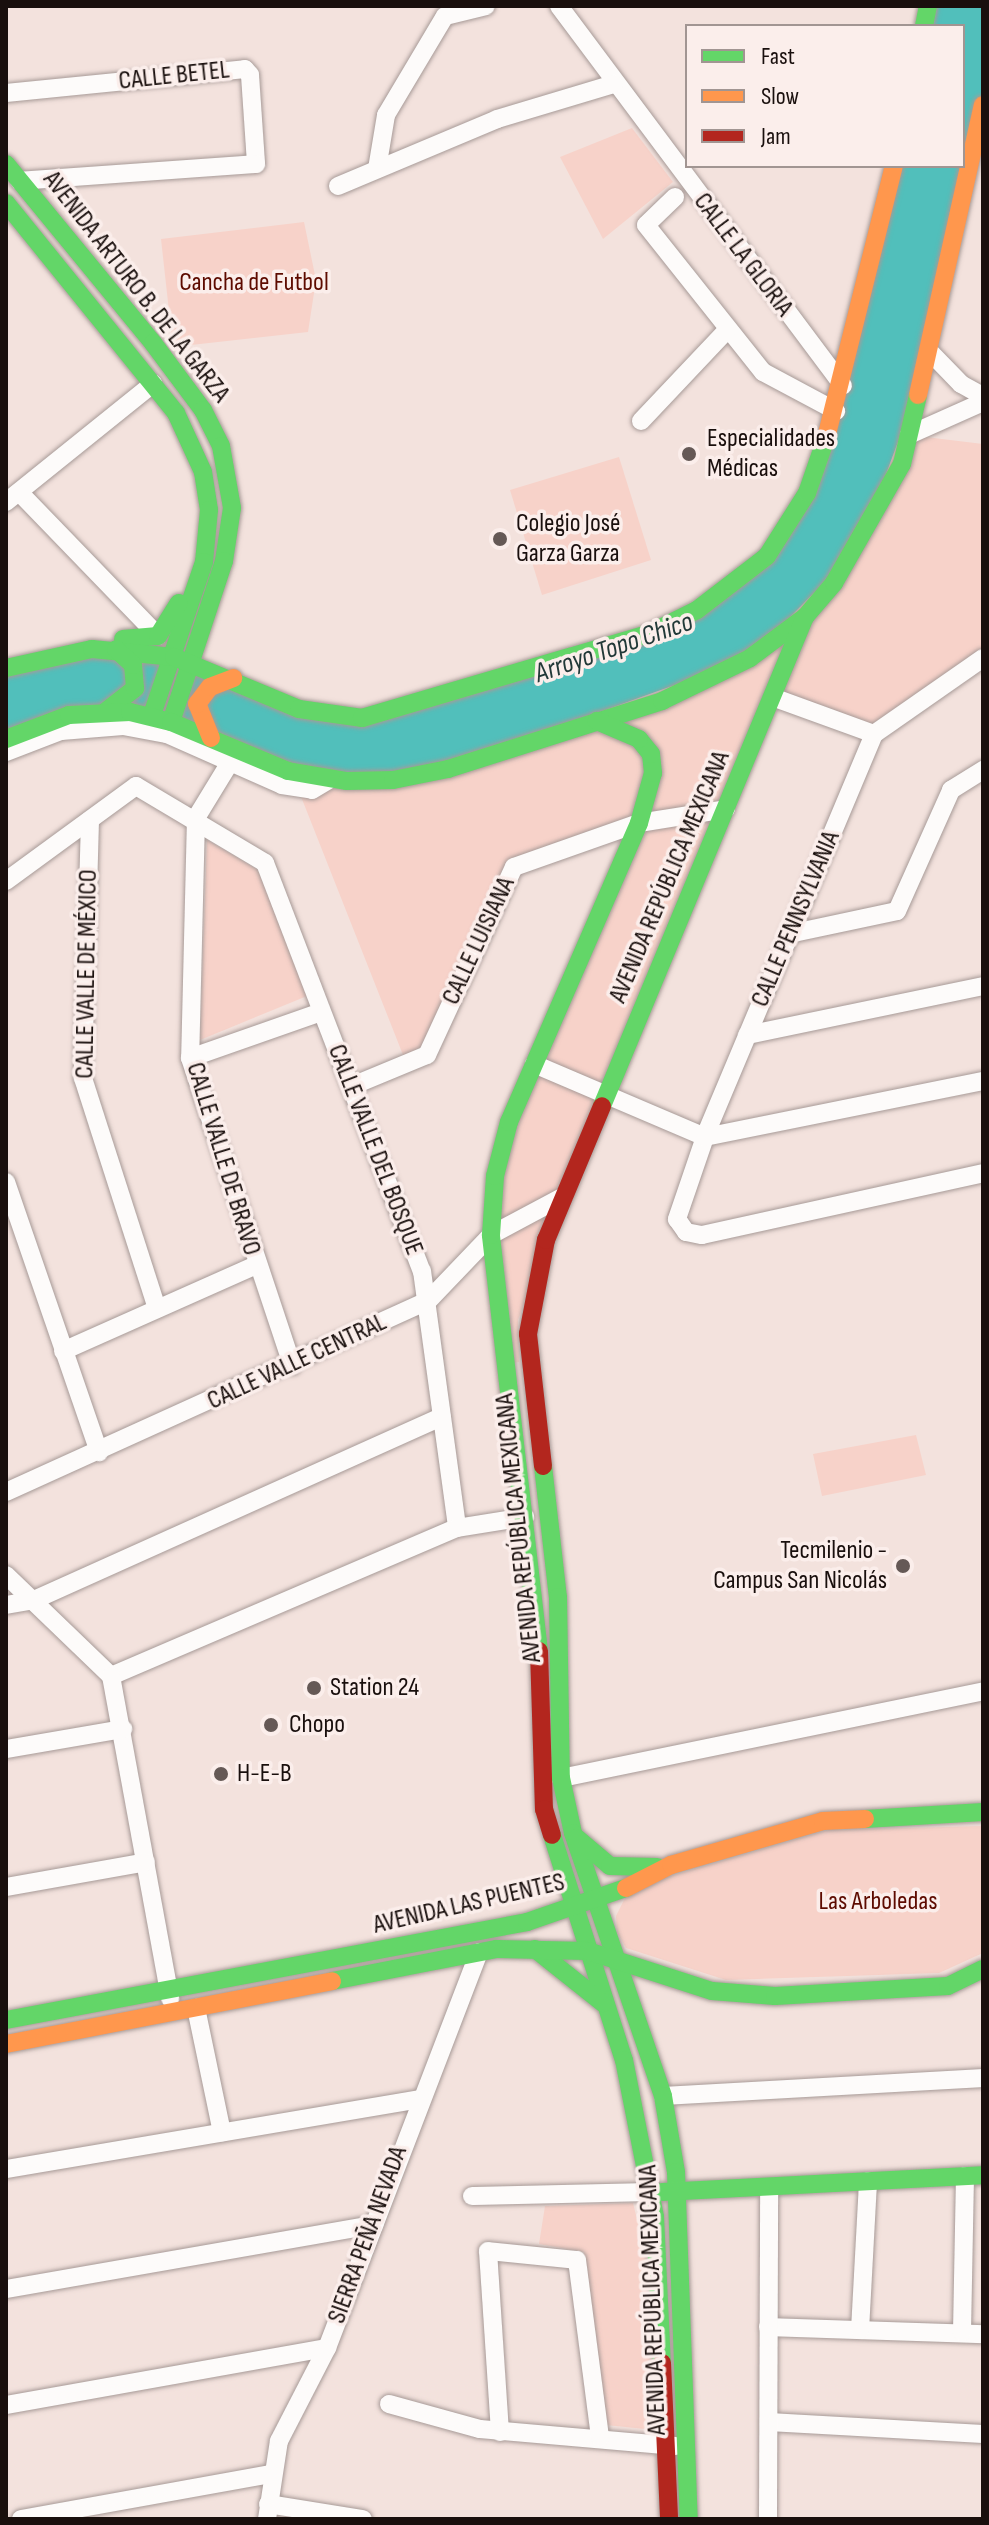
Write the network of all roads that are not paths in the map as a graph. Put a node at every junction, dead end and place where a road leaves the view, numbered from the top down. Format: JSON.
{"nodes":[{"id":1,"x":486,"y":6,"type":"edge"},
{"id":2,"x":559,"y":6,"type":"edge"},
{"id":3,"x":443,"y":11,"type":"edge"},
{"id":4,"x":614,"y":84,"type":"junction"},
{"id":5,"x":6,"y":93,"type":"edge"},
{"id":6,"x":983,"y":105,"type":"edge"},
{"id":7,"x":6,"y":164,"type":"edge"},
{"id":8,"x":894,"y":168,"type":"edge"},
{"id":9,"x":377,"y":169,"type":"junction"},
{"id":10,"x":20,"y":181,"type":"junction"},
{"id":11,"x":338,"y":186,"type":"dead end"},
{"id":12,"x":675,"y":197,"type":"dead end"},
{"id":13,"x":6,"y":203,"type":"edge"},
{"id":14,"x":726,"y":331,"type":"junction"},
{"id":15,"x":153,"y":343,"type":"junction"},
{"id":16,"x":931,"y":353,"type":"junction"},
{"id":17,"x":134,"y":359,"type":"junction"},
{"id":18,"x":153,"y":384,"type":"junction"},
{"id":19,"x":843,"y":386,"type":"junction"},
{"id":20,"x":983,"y":399,"type":"edge"},
{"id":21,"x":836,"y":411,"type":"junction"},
{"id":22,"x":641,"y":421,"type":"dead end"},
{"id":23,"x":909,"y":435,"type":"junction"},
{"id":24,"x":12,"y":497,"type":"edge"},
{"id":25,"x":224,"y":561,"type":"junction"},
{"id":26,"x":204,"y":562,"type":"junction"},
{"id":27,"x":207,"y":585,"type":"junction"},
{"id":28,"x":805,"y":617,"type":"junction"},
{"id":29,"x":158,"y":636,"type":"junction"},
{"id":30,"x":116,"y":649,"type":"junction"},
{"id":31,"x":6,"y":658,"type":"edge"},
{"id":32,"x":983,"y":658,"type":"edge"},
{"id":33,"x":182,"y":659,"type":"junction"},
{"id":34,"x":6,"y":668,"type":"edge"},
{"id":35,"x":233,"y":678,"type":"junction"},
{"id":36,"x":775,"y":698,"type":"junction"},
{"id":37,"x":106,"y":711,"type":"junction"},
{"id":38,"x":152,"y":715,"type":"junction"},
{"id":39,"x":362,"y":718,"type":"junction"},
{"id":40,"x":597,"y":721,"type":"junction"},
{"id":41,"x":171,"y":722,"type":"junction"},
{"id":42,"x":874,"y":734,"type":"junction"},
{"id":43,"x":211,"y":738,"type":"junction"},
{"id":44,"x":6,"y":739,"type":"edge"},
{"id":45,"x":6,"y":752,"type":"edge"},
{"id":46,"x":229,"y":764,"type":"junction"},
{"id":47,"x":983,"y":770,"type":"edge"},
{"id":48,"x":330,"y":779,"type":"junction"},
{"id":49,"x":726,"y":809,"type":"junction"},
{"id":50,"x":196,"y":818,"type":"junction"},
{"id":51,"x":90,"y":820,"type":"junction"},
{"id":52,"x":639,"y":823,"type":"junction"},
{"id":53,"x":6,"y":881,"type":"edge"},
{"id":54,"x":789,"y":934,"type":"junction"},
{"id":55,"x":983,"y":986,"type":"edge"},
{"id":56,"x":321,"y":1012,"type":"junction"},
{"id":57,"x":747,"y":1035,"type":"junction"},
{"id":58,"x":190,"y":1058,"type":"junction"},
{"id":59,"x":534,"y":1064,"type":"junction"},
{"id":60,"x":983,"y":1081,"type":"edge"},
{"id":61,"x":352,"y":1086,"type":"junction"},
{"id":62,"x":606,"y":1097,"type":"junction"},
{"id":63,"x":705,"y":1137,"type":"junction"},
{"id":64,"x":982,"y":1176,"type":"edge"},
{"id":65,"x":6,"y":1182,"type":"edge"},
{"id":66,"x":564,"y":1196,"type":"junction"},
{"id":67,"x":10,"y":1206,"type":"edge"},
{"id":68,"x":491,"y":1235,"type":"junction"},
{"id":69,"x":256,"y":1265,"type":"junction"},
{"id":70,"x":428,"y":1301,"type":"junction"},
{"id":71,"x":157,"y":1308,"type":"junction"},
{"id":72,"x":63,"y":1351,"type":"junction"},
{"id":73,"x":292,"y":1365,"type":"junction"},
{"id":74,"x":442,"y":1417,"type":"junction"},
{"id":75,"x":99,"y":1452,"type":"junction"},
{"id":76,"x":6,"y":1492,"type":"edge"},
{"id":77,"x":525,"y":1517,"type":"junction"},
{"id":78,"x":457,"y":1528,"type":"junction"},
{"id":79,"x":6,"y":1575,"type":"edge"},
{"id":80,"x":34,"y":1600,"type":"junction"},
{"id":81,"x":6,"y":1605,"type":"edge"},
{"id":82,"x":111,"y":1676,"type":"junction"},
{"id":83,"x":983,"y":1691,"type":"edge"},
{"id":84,"x":123,"y":1729,"type":"junction"},
{"id":85,"x":6,"y":1749,"type":"edge"},
{"id":86,"x":561,"y":1778,"type":"junction"},
{"id":87,"x":983,"y":1812,"type":"edge"},
{"id":88,"x":573,"y":1833,"type":"junction"},
{"id":89,"x":556,"y":1855,"type":"junction"},
{"id":90,"x":146,"y":1862,"type":"junction"},
{"id":91,"x":671,"y":1865,"type":"junction"},
{"id":92,"x":6,"y":1887,"type":"edge"},
{"id":93,"x":596,"y":1900,"type":"junction"},
{"id":94,"x":573,"y":1908,"type":"junction"},
{"id":95,"x":527,"y":1922,"type":"junction"},
{"id":96,"x":532,"y":1947,"type":"junction"},
{"id":97,"x":588,"y":1951,"type":"junction"},
{"id":98,"x":479,"y":1952,"type":"junction"},
{"id":99,"x":614,"y":1956,"type":"junction"},
{"id":100,"x":338,"y":1959,"type":"junction"},
{"id":101,"x":983,"y":1969,"type":"edge"},
{"id":102,"x":983,"y":1985,"type":"edge"},
{"id":103,"x":948,"y":1986,"type":"junction"},
{"id":104,"x":169,"y":1993,"type":"junction"},
{"id":105,"x":228,"y":2001,"type":"junction"},
{"id":106,"x":196,"y":2008,"type":"junction"},
{"id":107,"x":610,"y":2011,"type":"junction"},
{"id":108,"x":172,"y":2013,"type":"junction"},
{"id":109,"x":6,"y":2020,"type":"edge"},
{"id":110,"x":6,"y":2044,"type":"edge"},
{"id":111,"x":983,"y":2078,"type":"edge"},
{"id":112,"x":663,"y":2096,"type":"junction"},
{"id":113,"x":418,"y":2099,"type":"junction"},
{"id":114,"x":222,"y":2132,"type":"junction"},
{"id":115,"x":6,"y":2169,"type":"edge"},
{"id":116,"x":974,"y":2176,"type":"edge"},
{"id":117,"x":868,"y":2181,"type":"junction"},
{"id":118,"x":769,"y":2187,"type":"junction"},
{"id":119,"x":678,"y":2191,"type":"junction"},
{"id":120,"x":652,"y":2192,"type":"junction"},
{"id":121,"x":472,"y":2196,"type":"dead end"},
{"id":122,"x":374,"y":2225,"type":"junction"},
{"id":123,"x":964,"y":2278,"type":"junction"},
{"id":124,"x":983,"y":2278,"type":"edge"},
{"id":125,"x":6,"y":2289,"type":"edge"},
{"id":126,"x":768,"y":2327,"type":"junction"},
{"id":127,"x":860,"y":2330,"type":"junction"},
{"id":128,"x":962,"y":2332,"type":"junction"},
{"id":129,"x":983,"y":2334,"type":"edge"},
{"id":130,"x":327,"y":2348,"type":"junction"},
{"id":131,"x":389,"y":2404,"type":"dead end"},
{"id":132,"x":6,"y":2405,"type":"edge"},
{"id":133,"x":769,"y":2422,"type":"junction"},
{"id":134,"x":500,"y":2432,"type":"junction"},
{"id":135,"x":983,"y":2434,"type":"edge"},
{"id":136,"x":600,"y":2438,"type":"junction"},
{"id":137,"x":676,"y":2446,"type":"junction"},
{"id":138,"x":270,"y":2474,"type":"junction"},
{"id":139,"x":268,"y":2511,"type":"edge"},
{"id":140,"x":21,"y":2519,"type":"edge"},
{"id":141,"x":363,"y":2519,"type":"edge"},
{"id":142,"x":669,"y":2519,"type":"edge"},
{"id":143,"x":689,"y":2519,"type":"edge"},
{"id":144,"x":768,"y":2519,"type":"edge"}],
"edges":[{"from":1,"to":3,"type":"street"},
{"from":2,"to":4,"type":"street","name":"CALLE LA GLORIA"},
{"from":3,"to":9,"type":"street"},
{"from":4,"to":9,"type":"street"},
{"from":4,"to":19,"type":"street","name":"CALLE LA GLORIA"},
{"from":5,"to":10,"type":"street","name":"CALLE BETEL"},
{"from":6,"to":16,"type":"street"},
{"from":7,"to":10,"type":"street","name":"AVENIDA ARTURO B. DE LA GARZA"},
{"from":8,"to":19,"type":"street"},
{"from":9,"to":11,"type":"street"},
{"from":10,"to":15,"type":"street","name":"AVENIDA ARTURO B. DE LA GARZA"},
{"from":12,"to":14,"type":"street"},
{"from":13,"to":17,"type":"street","name":"AVENIDA ARTURO B. DE LA GARZA"},
{"from":14,"to":21,"type":"street"},
{"from":14,"to":22,"type":"street"},
{"from":15,"to":17,"type":"street"},
{"from":15,"to":25,"type":"street","name":"AVENIDA ARTURO B. DE LA GARZA"},
{"from":16,"to":20,"type":"street"},
{"from":16,"to":23,"type":"street"},
{"from":17,"to":18,"type":"street","name":"AVENIDA ARTURO B. DE LA GARZA"},
{"from":18,"to":24,"type":"street"},
{"from":18,"to":26,"type":"street","name":"AVENIDA ARTURO B. DE LA GARZA"},
{"from":19,"to":21,"type":"street"},
{"from":20,"to":23,"type":"street"},
{"from":21,"to":39,"type":"street"},
{"from":23,"to":28,"type":"street"},
{"from":24,"to":29,"type":"street"},
{"from":25,"to":27,"type":"street","name":"AVENIDA ARTURO B. DE LA GARZA"},
{"from":25,"to":39,"type":"street"},
{"from":26,"to":27,"type":"street","name":"AVENIDA ARTURO B. DE LA GARZA"},
{"from":26,"to":29,"type":"street"},
{"from":27,"to":33,"type":"street","name":"AVENIDA ARTURO B. DE LA GARZA"},
{"from":28,"to":36,"type":"street","name":"AVENIDA REPÚBLICA MEXICANA"},
{"from":28,"to":40,"type":"street"},
{"from":29,"to":31,"type":"street"},
{"from":30,"to":33,"type":"street"},
{"from":30,"to":34,"type":"street"},
{"from":30,"to":37,"type":"street"},
{"from":32,"to":42,"type":"street"},
{"from":33,"to":35,"type":"street"},
{"from":33,"to":38,"type":"street","name":"AVENIDA ARTURO B. DE LA GARZA"},
{"from":33,"to":41,"type":"street","name":"AVENIDA ARTURO B. DE LA GARZA"},
{"from":35,"to":39,"type":"street"},
{"from":35,"to":43,"type":"street"},
{"from":36,"to":42,"type":"street"},
{"from":36,"to":49,"type":"street","name":"AVENIDA REPÚBLICA MEXICANA"},
{"from":37,"to":38,"type":"street"},
{"from":37,"to":44,"type":"street"},
{"from":38,"to":41,"type":"street"},
{"from":40,"to":48,"type":"street"},
{"from":40,"to":52,"type":"street","name":"AVENIDA REPÚBLICA MEXICANA"},
{"from":41,"to":43,"type":"street"},
{"from":42,"to":54,"type":"street","name":"CALLE PENNSYLVANIA"},
{"from":43,"to":48,"type":"street"},
{"from":45,"to":46,"type":"street"},
{"from":46,"to":48,"type":"street"},
{"from":46,"to":50,"type":"street","name":"CALLE VALLE DE BRAVO"},
{"from":47,"to":54,"type":"street"},
{"from":49,"to":52,"type":"street","name":"CALLE LUISIANA"},
{"from":49,"to":62,"type":"street","name":"AVENIDA REPÚBLICA MEXICANA"},
{"from":50,"to":51,"type":"street","name":"CALLE VALLE DEL BOSQUE"},
{"from":50,"to":56,"type":"street","name":"CALLE VALLE DEL BOSQUE"},
{"from":50,"to":58,"type":"street","name":"CALLE VALLE DE BRAVO"},
{"from":51,"to":53,"type":"street"},
{"from":51,"to":71,"type":"street","name":"CALLE VALLE DE MÉXICO"},
{"from":52,"to":59,"type":"street","name":"AVENIDA REPÚBLICA MEXICANA"},
{"from":52,"to":61,"type":"street","name":"CALLE LUISIANA"},
{"from":54,"to":57,"type":"street","name":"CALLE PENNSYLVANIA"},
{"from":55,"to":57,"type":"street"},
{"from":56,"to":58,"type":"street"},
{"from":56,"to":61,"type":"street","name":"CALLE VALLE DEL BOSQUE"},
{"from":57,"to":63,"type":"street","name":"CALLE PENNSYLVANIA"},
{"from":58,"to":69,"type":"street","name":"CALLE VALLE DE BRAVO"},
{"from":59,"to":62,"type":"street"},
{"from":59,"to":68,"type":"street","name":"AVENIDA REPÚBLICA MEXICANA"},
{"from":60,"to":63,"type":"street"},
{"from":61,"to":70,"type":"street","name":"CALLE VALLE DEL BOSQUE"},
{"from":62,"to":63,"type":"street"},
{"from":62,"to":66,"type":"street","name":"AVENIDA REPÚBLICA MEXICANA"},
{"from":63,"to":64,"type":"street","name":"CALLE PENNSYLVANIA"},
{"from":65,"to":67,"type":"street"},
{"from":66,"to":68,"type":"street","name":"CALLE VALLE CENTRAL"},
{"from":66,"to":86,"type":"street","name":"AVENIDA REPÚBLICA MEXICANA"},
{"from":67,"to":72,"type":"street"},
{"from":68,"to":70,"type":"street","name":"CALLE VALLE CENTRAL"},
{"from":68,"to":77,"type":"street","name":"AVENIDA REPÚBLICA MEXICANA"},
{"from":69,"to":71,"type":"street"},
{"from":69,"to":73,"type":"street","name":"CALLE VALLE DE BRAVO"},
{"from":70,"to":73,"type":"street","name":"CALLE VALLE CENTRAL"},
{"from":70,"to":74,"type":"street","name":"CALLE VALLE DEL BOSQUE"},
{"from":71,"to":72,"type":"street"},
{"from":72,"to":75,"type":"street"},
{"from":73,"to":75,"type":"street","name":"CALLE VALLE CENTRAL"},
{"from":74,"to":78,"type":"street","name":"CALLE VALLE DEL BOSQUE"},
{"from":74,"to":80,"type":"street"},
{"from":75,"to":76,"type":"street","name":"CALLE VALLE CENTRAL"},
{"from":77,"to":78,"type":"street"},
{"from":77,"to":89,"type":"street","name":"AVENIDA REPÚBLICA MEXICANA"},
{"from":78,"to":82,"type":"street"},
{"from":79,"to":80,"type":"street"},
{"from":80,"to":81,"type":"street"},
{"from":80,"to":82,"type":"street"},
{"from":82,"to":84,"type":"street"},
{"from":83,"to":86,"type":"street"},
{"from":84,"to":85,"type":"street"},
{"from":84,"to":90,"type":"street"},
{"from":86,"to":88,"type":"street","name":"AVENIDA REPÚBLICA MEXICANA"},
{"from":87,"to":91,"type":"street","name":"AVENIDA LAS PUENTES"},
{"from":88,"to":91,"type":"street"},
{"from":88,"to":93,"type":"street","name":"AVENIDA REPÚBLICA MEXICANA"},
{"from":89,"to":94,"type":"street","name":"AVENIDA REPÚBLICA MEXICANA"},
{"from":89,"to":95,"type":"street"},
{"from":90,"to":92,"type":"street"},
{"from":90,"to":104,"type":"street"},
{"from":91,"to":93,"type":"street","name":"AVENIDA LAS PUENTES"},
{"from":93,"to":94,"type":"street","name":"AVENIDA LAS PUENTES"},
{"from":93,"to":99,"type":"street","name":"AVENIDA REPÚBLICA MEXICANA"},
{"from":94,"to":95,"type":"street","name":"AVENIDA LAS PUENTES"},
{"from":94,"to":97,"type":"street","name":"AVENIDA REPÚBLICA MEXICANA"},
{"from":95,"to":100,"type":"street","name":"AVENIDA LAS PUENTES"},
{"from":96,"to":97,"type":"street","name":"AVENIDA LAS PUENTES"},
{"from":96,"to":98,"type":"street","name":"AVENIDA LAS PUENTES"},
{"from":96,"to":107,"type":"street"},
{"from":97,"to":99,"type":"street","name":"AVENIDA LAS PUENTES"},
{"from":97,"to":107,"type":"street","name":"AVENIDA REPÚBLICA MEXICANA"},
{"from":98,"to":105,"type":"street","name":"AVENIDA LAS PUENTES"},
{"from":98,"to":113,"type":"street","name":"SIERRA PEÑA NEVADA"},
{"from":99,"to":103,"type":"street","name":"AVENIDA LAS PUENTES"},
{"from":99,"to":112,"type":"street","name":"AVENIDA REPÚBLICA MEXICANA"},
{"from":100,"to":104,"type":"street","name":"AVENIDA LAS PUENTES"},
{"from":100,"to":105,"type":"street"},
{"from":101,"to":103,"type":"street","name":"AVENIDA LAS PUENTES"},
{"from":102,"to":103,"type":"street"},
{"from":104,"to":108,"type":"street"},
{"from":104,"to":109,"type":"street","name":"AVENIDA LAS PUENTES"},
{"from":105,"to":106,"type":"street","name":"AVENIDA LAS PUENTES"},
{"from":106,"to":108,"type":"street","name":"AVENIDA LAS PUENTES"},
{"from":106,"to":114,"type":"street"},
{"from":107,"to":120,"type":"street","name":"AVENIDA REPÚBLICA MEXICANA"},
{"from":108,"to":110,"type":"street","name":"AVENIDA LAS PUENTES"},
{"from":111,"to":112,"type":"street"},
{"from":112,"to":119,"type":"street","name":"AVENIDA REPÚBLICA MEXICANA"},
{"from":113,"to":114,"type":"street"},
{"from":113,"to":122,"type":"street","name":"SIERRA PEÑA NEVADA"},
{"from":114,"to":115,"type":"street"},
{"from":116,"to":117,"type":"street"},
{"from":116,"to":123,"type":"street"},
{"from":117,"to":118,"type":"street"},
{"from":117,"to":127,"type":"street"},
{"from":118,"to":119,"type":"street"},
{"from":118,"to":126,"type":"street"},
{"from":119,"to":120,"type":"street"},
{"from":119,"to":137,"type":"street","name":"AVENIDA REPÚBLICA MEXICANA"},
{"from":120,"to":121,"type":"street"},
{"from":120,"to":137,"type":"street","name":"AVENIDA REPÚBLICA MEXICANA"},
{"from":122,"to":125,"type":"street"},
{"from":122,"to":130,"type":"street","name":"SIERRA PEÑA NEVADA"},
{"from":123,"to":124,"type":"street"},
{"from":123,"to":128,"type":"street"},
{"from":126,"to":127,"type":"street"},
{"from":126,"to":133,"type":"street"},
{"from":127,"to":128,"type":"street"},
{"from":128,"to":129,"type":"street"},
{"from":130,"to":132,"type":"street"},
{"from":130,"to":138,"type":"street","name":"SIERRA PEÑA NEVADA"},
{"from":131,"to":134,"type":"street"},
{"from":133,"to":135,"type":"street"},
{"from":133,"to":144,"type":"street"},
{"from":134,"to":136,"type":"street"},
{"from":134,"to":136,"type":"street"},
{"from":136,"to":137,"type":"street"},
{"from":137,"to":142,"type":"street","name":"AVENIDA REPÚBLICA MEXICANA"},
{"from":137,"to":143,"type":"street","name":"AVENIDA REPÚBLICA MEXICANA"},
{"from":138,"to":139,"type":"street","name":"SIERRA PEÑA NEVADA"},
{"from":138,"to":140,"type":"street"},
{"from":139,"to":141,"type":"street"}]}
